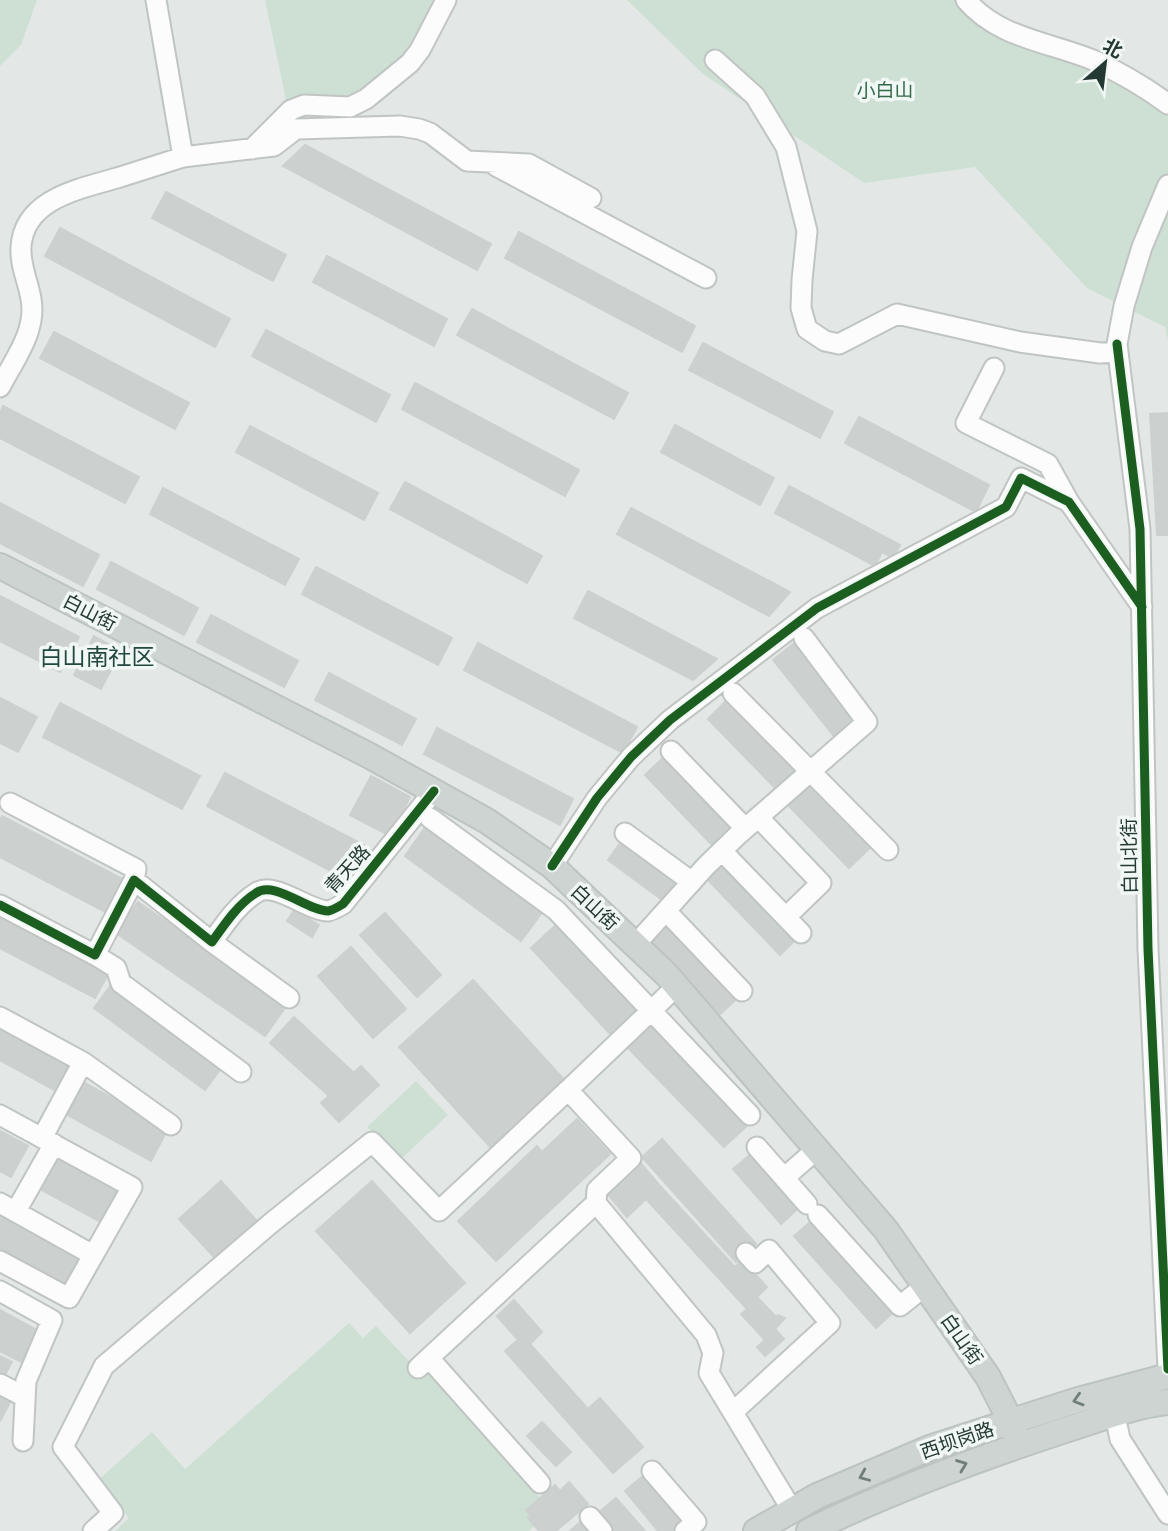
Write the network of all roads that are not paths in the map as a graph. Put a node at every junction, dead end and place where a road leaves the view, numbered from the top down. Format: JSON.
{"nodes":[{"id":1,"x":156,"y":0,"type":"edge"},
{"id":2,"x":446,"y":0,"type":"edge"},
{"id":3,"x":966,"y":0,"type":"edge"},
{"id":4,"x":715,"y":60,"type":"dead end"},
{"id":5,"x":1168,"y":104,"type":"edge"},
{"id":6,"x":252,"y":149,"type":"junction"},
{"id":7,"x":183,"y":157,"type":"junction"},
{"id":8,"x":492,"y":164,"type":"junction"},
{"id":9,"x":1168,"y":185,"type":"edge"},
{"id":10,"x":591,"y":198,"type":"dead end"},
{"id":11,"x":706,"y":278,"type":"dead end"},
{"id":12,"x":1118,"y":348,"type":"junction"},
{"id":13,"x":995,"y":368,"type":"dead end"},
{"id":14,"x":0,"y":387,"type":"edge"},
{"id":15,"x":1069,"y":502,"type":"junction"},
{"id":16,"x":0,"y":566,"type":"edge"},
{"id":17,"x":1142,"y":607,"type":"junction"},
{"id":18,"x":804,"y":638,"type":"dead end"},
{"id":19,"x":733,"y":693,"type":"dead end"},
{"id":20,"x":671,"y":751,"type":"dead end"},
{"id":21,"x":810,"y":771,"type":"junction"},
{"id":22,"x":434,"y":791,"type":"junction"},
{"id":23,"x":10,"y":803,"type":"dead end"},
{"id":24,"x":430,"y":818,"type":"dead end"},
{"id":25,"x":752,"y":823,"type":"junction"},
{"id":26,"x":625,"y":833,"type":"dead end"},
{"id":27,"x":888,"y":850,"type":"dead end"},
{"id":28,"x":722,"y":851,"type":"junction"},
{"id":29,"x":552,"y":866,"type":"junction"},
{"id":30,"x":134,"y":880,"type":"junction"},
{"id":31,"x":692,"y":882,"type":"junction"},
{"id":32,"x":0,"y":905,"type":"edge"},
{"id":33,"x":666,"y":911,"type":"junction"},
{"id":34,"x":786,"y":917,"type":"junction"},
{"id":35,"x":801,"y":933,"type":"dead end"},
{"id":36,"x":212,"y":942,"type":"junction"},
{"id":37,"x":635,"y":945,"type":"junction"},
{"id":38,"x":95,"y":955,"type":"junction"},
{"id":39,"x":677,"y":986,"type":"junction"},
{"id":40,"x":742,"y":991,"type":"dead end"},
{"id":41,"x":289,"y":998,"type":"dead end"},
{"id":42,"x":652,"y":1010,"type":"junction"},
{"id":43,"x":0,"y":1017,"type":"edge"},
{"id":44,"x":83,"y":1062,"type":"junction"},
{"id":45,"x":241,"y":1072,"type":"dead end"},
{"id":46,"x":568,"y":1090,"type":"junction"},
{"id":47,"x":0,"y":1115,"type":"edge"},
{"id":48,"x":750,"y":1115,"type":"dead end"},
{"id":49,"x":171,"y":1125,"type":"dead end"},
{"id":50,"x":48,"y":1141,"type":"junction"},
{"id":51,"x":757,"y":1147,"type":"dead end"},
{"id":52,"x":817,"y":1149,"type":"junction"},
{"id":53,"x":784,"y":1178,"type":"junction"},
{"id":54,"x":596,"y":1203,"type":"junction"},
{"id":55,"x":8,"y":1207,"type":"edge"},
{"id":56,"x":746,"y":1253,"type":"dead end"},
{"id":57,"x":93,"y":1255,"type":"junction"},
{"id":58,"x":0,"y":1261,"type":"edge"},
{"id":59,"x":925,"y":1286,"type":"junction"},
{"id":60,"x":0,"y":1291,"type":"edge"},
{"id":61,"x":1168,"y":1368,"type":"edge"},
{"id":62,"x":0,"y":1384,"type":"edge"},
{"id":63,"x":1168,"y":1390,"type":"edge"},
{"id":64,"x":25,"y":1397,"type":"junction"},
{"id":65,"x":1112,"y":1403,"type":"junction"},
{"id":66,"x":733,"y":1412,"type":"junction"},
{"id":67,"x":1011,"y":1422,"type":"junction"},
{"id":68,"x":23,"y":1441,"type":"dead end"},
{"id":69,"x":1019,"y":1445,"type":"junction"},
{"id":70,"x":652,"y":1471,"type":"dead end"},
{"id":71,"x":540,"y":1483,"type":"dead end"},
{"id":72,"x":792,"y":1510,"type":"junction"},
{"id":73,"x":1168,"y":1514,"type":"edge"},
{"id":74,"x":93,"y":1531,"type":"edge"},
{"id":75,"x":685,"y":1531,"type":"edge"},
{"id":76,"x":756,"y":1531,"type":"edge"},
{"id":77,"x":809,"y":1531,"type":"edge"}],
"edges":[{"from":1,"to":7,"type":"street"},
{"from":2,"to":6,"type":"street"},
{"from":3,"to":5,"type":"street"},
{"from":4,"to":12,"type":"street"},
{"from":6,"to":7,"type":"street"},
{"from":6,"to":8,"type":"street"},
{"from":7,"to":14,"type":"street"},
{"from":8,"to":10,"type":"street"},
{"from":8,"to":11,"type":"street"},
{"from":9,"to":12,"type":"street","name":"白山北街"},
{"from":12,"to":17,"type":"street","name":"白山北街"},
{"from":13,"to":15,"type":"street"},
{"from":15,"to":17,"type":"street"},
{"from":15,"to":29,"type":"street"},
{"from":16,"to":22,"type":"main road","name":"白山街"},
{"from":17,"to":61,"type":"street","name":"白山北街"},
{"from":18,"to":21,"type":"street"},
{"from":19,"to":21,"type":"street"},
{"from":20,"to":25,"type":"street"},
{"from":21,"to":25,"type":"street"},
{"from":21,"to":27,"type":"street"},
{"from":22,"to":29,"type":"main road","name":"白山街"},
{"from":22,"to":36,"type":"street","name":"青天路"},
{"from":23,"to":30,"type":"street"},
{"from":24,"to":42,"type":"street"},
{"from":25,"to":28,"type":"street"},
{"from":25,"to":34,"type":"street"},
{"from":26,"to":31,"type":"street"},
{"from":28,"to":31,"type":"street"},
{"from":28,"to":34,"type":"street"},
{"from":29,"to":37,"type":"main road","name":"白山街"},
{"from":30,"to":36,"type":"street"},
{"from":30,"to":38,"type":"street"},
{"from":31,"to":33,"type":"street"},
{"from":32,"to":38,"type":"street"},
{"from":33,"to":37,"type":"street"},
{"from":33,"to":40,"type":"street"},
{"from":34,"to":35,"type":"street"},
{"from":36,"to":41,"type":"street"},
{"from":37,"to":39,"type":"main road","name":"白山街"},
{"from":38,"to":45,"type":"street"},
{"from":39,"to":42,"type":"street"},
{"from":39,"to":52,"type":"main road","name":"白山街"},
{"from":42,"to":46,"type":"street"},
{"from":42,"to":48,"type":"street"},
{"from":43,"to":44,"type":"street"},
{"from":44,"to":49,"type":"street"},
{"from":44,"to":50,"type":"street"},
{"from":46,"to":54,"type":"street"},
{"from":46,"to":74,"type":"street"},
{"from":47,"to":50,"type":"street"},
{"from":50,"to":55,"type":"street"},
{"from":50,"to":57,"type":"street"},
{"from":51,"to":53,"type":"street"},
{"from":52,"to":53,"type":"street"},
{"from":52,"to":59,"type":"main road","name":"白山街"},
{"from":53,"to":59,"type":"street"},
{"from":54,"to":66,"type":"street"},
{"from":54,"to":71,"type":"street"},
{"from":55,"to":57,"type":"street"},
{"from":56,"to":66,"type":"street"},
{"from":57,"to":58,"type":"street"},
{"from":59,"to":67,"type":"main road","name":"白山街"},
{"from":60,"to":64,"type":"street"},
{"from":62,"to":64,"type":"street"},
{"from":63,"to":65,"type":"main road","name":"西坝岗路"},
{"from":64,"to":68,"type":"street"},
{"from":65,"to":67,"type":"main road","name":"西坝岗路","one_way":true},
{"from":65,"to":69,"type":"main road","name":"西坝岗路"},
{"from":65,"to":73,"type":"street"},
{"from":66,"to":72,"type":"street"},
{"from":67,"to":69,"type":"main road","name":"白山街"},
{"from":67,"to":72,"type":"main road","name":"西坝岗路","one_way":true},
{"from":77,"to":69,"type":"main road","name":"西坝岗路","one_way":true},
{"from":70,"to":75,"type":"street"},
{"from":72,"to":76,"type":"main road","name":"西坝岗路"}]}
